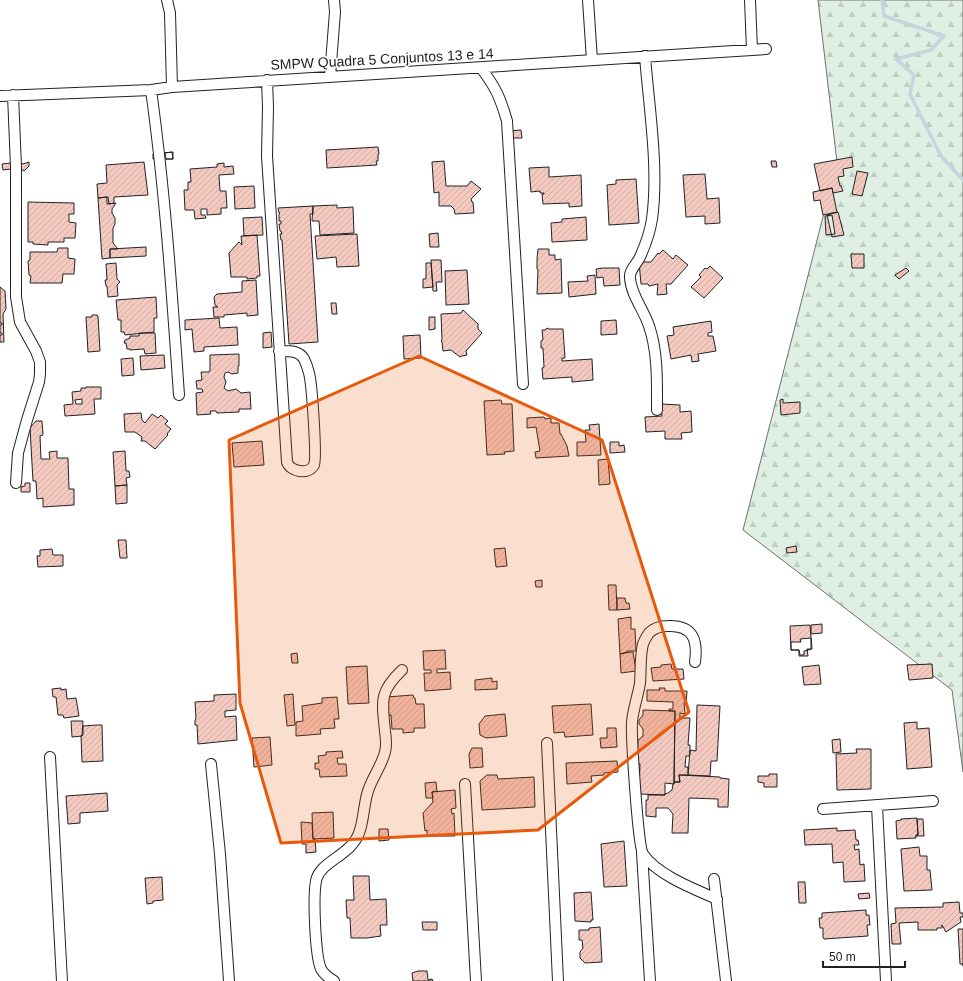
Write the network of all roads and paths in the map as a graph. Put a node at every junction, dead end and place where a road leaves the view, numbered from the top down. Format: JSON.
{"nodes":[{"id":1,"x":167,"y":0,"type":"edge"},
{"id":2,"x":334,"y":0,"type":"edge"},
{"id":3,"x":588,"y":0,"type":"edge"},
{"id":4,"x":750,"y":0,"type":"edge"},
{"id":5,"x":766,"y":49,"type":"dead end"},
{"id":6,"x":752,"y":50,"type":"junction"},
{"id":7,"x":645,"y":56,"type":"junction"},
{"id":8,"x":592,"y":60,"type":"junction"},
{"id":9,"x":481,"y":68,"type":"junction"},
{"id":10,"x":330,"y":76,"type":"junction"},
{"id":11,"x":267,"y":80,"type":"junction"},
{"id":12,"x":172,"y":86,"type":"junction"},
{"id":13,"x":151,"y":90,"type":"junction"},
{"id":14,"x":13,"y":95,"type":"junction"},
{"id":15,"x":0,"y":96,"type":"edge"},
{"id":16,"x":279,"y":351,"type":"junction"},
{"id":17,"x":523,"y":384,"type":"dead end"},
{"id":18,"x":179,"y":395,"type":"dead end"},
{"id":19,"x":657,"y":410,"type":"dead end"},
{"id":20,"x":16,"y":483,"type":"dead end"},
{"id":21,"x":695,"y":662,"type":"dead end"},
{"id":22,"x":402,"y":670,"type":"dead end"},
{"id":23,"x":547,"y":743,"type":"dead end"},
{"id":24,"x":50,"y":757,"type":"dead end"},
{"id":25,"x":211,"y":764,"type":"dead end"},
{"id":26,"x":465,"y":784,"type":"dead end"},
{"id":27,"x":933,"y":801,"type":"dead end"},
{"id":28,"x":877,"y":806,"type":"junction"},
{"id":29,"x":823,"y":809,"type":"dead end"},
{"id":30,"x":642,"y":853,"type":"junction"},
{"id":31,"x":714,"y":879,"type":"dead end"},
{"id":32,"x":717,"y":899,"type":"junction"},
{"id":33,"x":62,"y":981,"type":"edge"},
{"id":34,"x":229,"y":981,"type":"edge"},
{"id":35,"x":334,"y":981,"type":"edge"},
{"id":36,"x":476,"y":981,"type":"edge"},
{"id":37,"x":558,"y":981,"type":"edge"},
{"id":38,"x":650,"y":981,"type":"edge"},
{"id":39,"x":726,"y":981,"type":"edge"},
{"id":40,"x":886,"y":981,"type":"edge"}],
"edges":[{"from":1,"to":12,"type":"street"},
{"from":2,"to":10,"type":"street"},
{"from":3,"to":8,"type":"street"},
{"from":4,"to":6,"type":"street"},
{"from":5,"to":6,"type":"street","name":"SMPW Quadra 5 Conjuntos 13 e 14"},
{"from":6,"to":7,"type":"street","name":"SMPW Quadra 5 Conjuntos 13 e 14"},
{"from":7,"to":8,"type":"street","name":"SMPW Quadra 5 Conjuntos 13 e 14"},
{"from":7,"to":19,"type":"street"},
{"from":8,"to":9,"type":"street","name":"SMPW Quadra 5 Conjuntos 13 e 14"},
{"from":9,"to":10,"type":"street","name":"SMPW Quadra 5 Conjuntos 13 e 14"},
{"from":9,"to":17,"type":"street"},
{"from":10,"to":11,"type":"street","name":"SMPW Quadra 5 Conjuntos 13 e 14"},
{"from":11,"to":12,"type":"street","name":"SMPW Quadra 5 Conjuntos 13 e 14"},
{"from":11,"to":16,"type":"street"},
{"from":12,"to":13,"type":"street","name":"SMPW Quadra 5 Conjuntos 13 e 14"},
{"from":13,"to":14,"type":"street","name":"SMPW Quadra 5 Conjuntos 13 e 14"},
{"from":13,"to":18,"type":"street"},
{"from":14,"to":15,"type":"street","name":"SMPW Quadra 5 Conjuntos 13 e 14"},
{"from":14,"to":20,"type":"street"},
{"from":16,"to":16,"type":"street"},
{"from":21,"to":30,"type":"street"},
{"from":22,"to":35,"type":"street"},
{"from":23,"to":37,"type":"street"},
{"from":24,"to":33,"type":"street"},
{"from":25,"to":34,"type":"street"},
{"from":26,"to":36,"type":"street"},
{"from":27,"to":28,"type":"street"},
{"from":28,"to":29,"type":"street"},
{"from":28,"to":40,"type":"street"},
{"from":30,"to":32,"type":"street"},
{"from":30,"to":38,"type":"street"},
{"from":31,"to":32,"type":"street"},
{"from":32,"to":39,"type":"street"}]}
